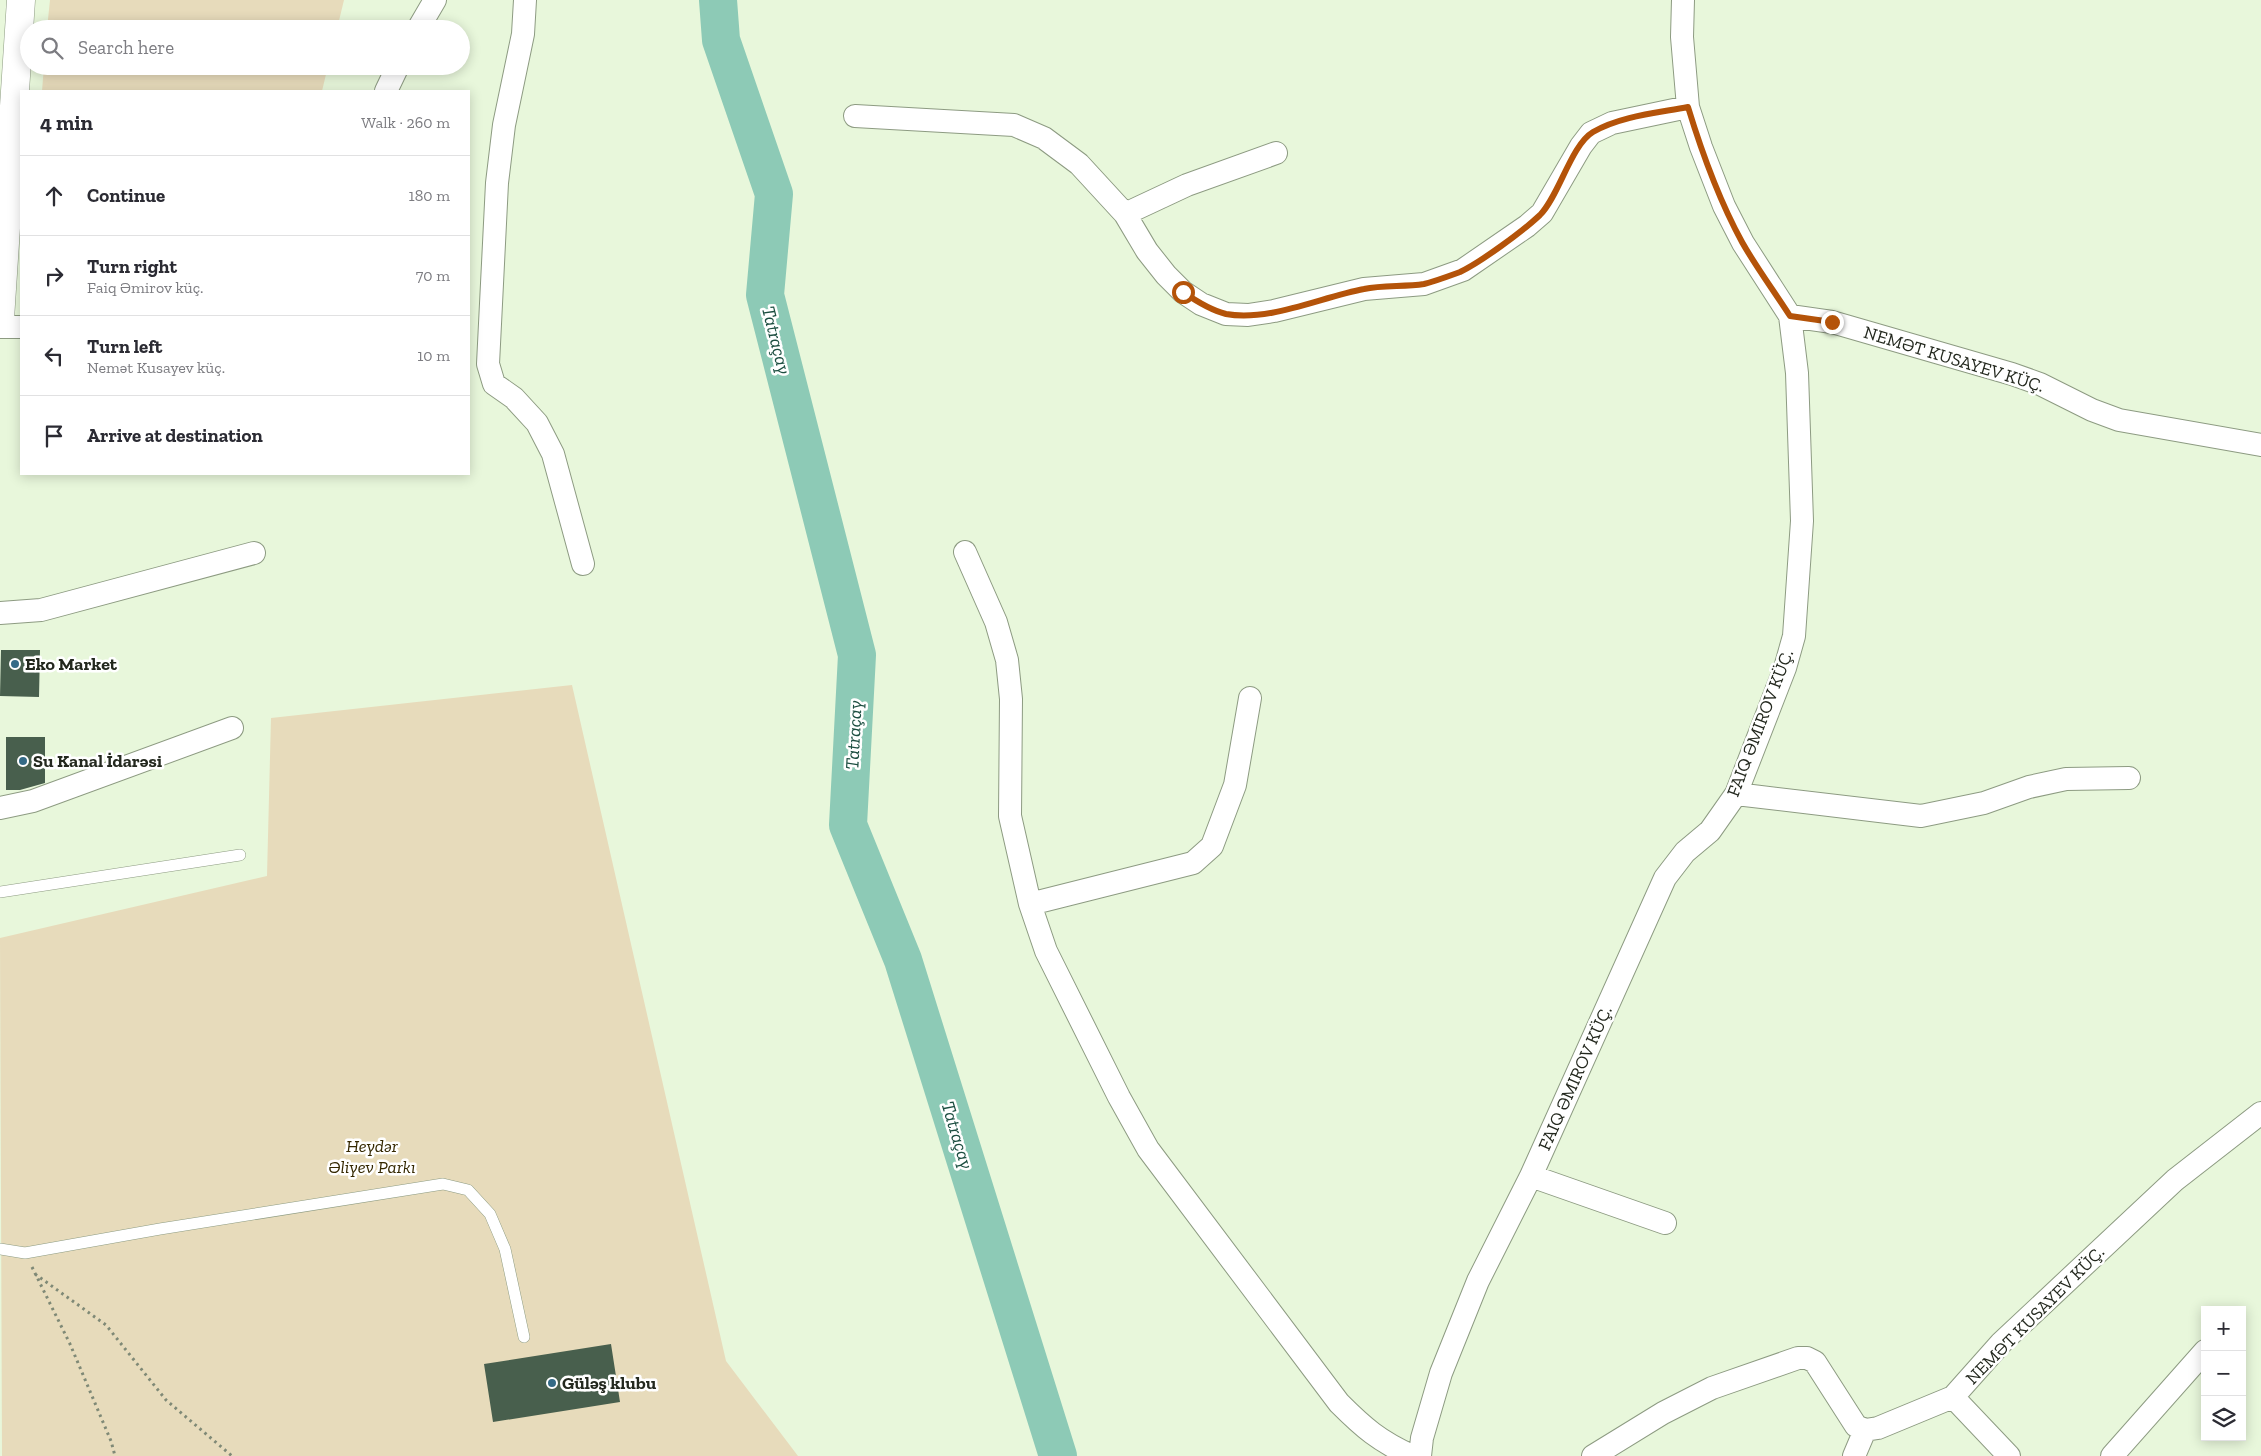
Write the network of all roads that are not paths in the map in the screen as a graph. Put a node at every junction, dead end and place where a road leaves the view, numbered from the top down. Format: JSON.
{"nodes":[{"id":1,"x":22,"y":0,"type":"edge"},
{"id":2,"x":435,"y":0,"type":"edge"},
{"id":3,"x":525,"y":0,"type":"edge"},
{"id":4,"x":1683,"y":0,"type":"edge"},
{"id":5,"x":21,"y":20,"type":"edge"},
{"id":6,"x":423,"y":20,"type":"edge"},
{"id":7,"x":20,"y":29,"type":"edge"},
{"id":8,"x":394,"y":75,"type":"edge"},
{"id":9,"x":386,"y":90,"type":"edge"},
{"id":10,"x":1688,"y":107,"type":"junction"},
{"id":11,"x":855,"y":116,"type":"dead end"},
{"id":12,"x":1276,"y":153,"type":"dead end"},
{"id":13,"x":1125,"y":214,"type":"junction"},
{"id":14,"x":1790,"y":316,"type":"junction"},
{"id":15,"x":0,"y":319,"type":"edge"},
{"id":16,"x":0,"y":327,"type":"edge"},
{"id":17,"x":20,"y":327,"type":"edge"},
{"id":18,"x":2261,"y":445,"type":"edge"},
{"id":19,"x":965,"y":552,"type":"dead end"},
{"id":20,"x":254,"y":553,"type":"dead end"},
{"id":21,"x":583,"y":564,"type":"dead end"},
{"id":22,"x":0,"y":614,"type":"edge"},
{"id":23,"x":1250,"y":698,"type":"dead end"},
{"id":24,"x":232,"y":728,"type":"dead end"},
{"id":25,"x":2129,"y":778,"type":"dead end"},
{"id":26,"x":1736,"y":794,"type":"junction"},
{"id":27,"x":0,"y":808,"type":"edge"},
{"id":28,"x":240,"y":855,"type":"dead end"},
{"id":29,"x":0,"y":892,"type":"edge"},
{"id":30,"x":1030,"y":904,"type":"junction"},
{"id":31,"x":2261,"y":1112,"type":"edge"},
{"id":32,"x":1531,"y":1176,"type":"junction"},
{"id":33,"x":1665,"y":1222,"type":"dead end"},
{"id":34,"x":0,"y":1249,"type":"edge"},
{"id":35,"x":524,"y":1337,"type":"dead end"},
{"id":36,"x":2201,"y":1356,"type":"edge"},
{"id":37,"x":1953,"y":1398,"type":"junction"},
{"id":38,"x":1865,"y":1430,"type":"junction"},
{"id":39,"x":1412,"y":1456,"type":"edge"},
{"id":40,"x":1420,"y":1456,"type":"edge"},
{"id":41,"x":1593,"y":1456,"type":"edge"},
{"id":42,"x":1854,"y":1456,"type":"edge"},
{"id":43,"x":2009,"y":1456,"type":"edge"},
{"id":44,"x":2112,"y":1456,"type":"edge"}],
"edges":[{"from":1,"to":5,"type":"street"},
{"from":2,"to":6,"type":"street"},
{"from":3,"to":21,"type":"street"},
{"from":4,"to":10,"type":"street","name":"FAIQ ƏMIROV KÜÇ."},
{"from":7,"to":15,"type":"street"},
{"from":8,"to":9,"type":"street"},
{"from":10,"to":13,"type":"street"},
{"from":10,"to":14,"type":"street","name":"FAIQ ƏMIROV KÜÇ."},
{"from":11,"to":13,"type":"street"},
{"from":12,"to":13,"type":"street"},
{"from":14,"to":18,"type":"street","name":"NEMƏT KUSAYEV KÜÇ."},
{"from":14,"to":26,"type":"street","name":"FAIQ ƏMIROV KÜÇ."},
{"from":16,"to":17,"type":"street"},
{"from":19,"to":30,"type":"street"},
{"from":20,"to":22,"type":"street"},
{"from":23,"to":30,"type":"street"},
{"from":24,"to":27,"type":"street"},
{"from":25,"to":26,"type":"street"},
{"from":26,"to":32,"type":"street","name":"FAIQ ƏMIROV KÜÇ."},
{"from":28,"to":29,"type":"lane"},
{"from":30,"to":39,"type":"street"},
{"from":31,"to":37,"type":"street","name":"NEMƏT KUSAYEV KÜÇ."},
{"from":32,"to":33,"type":"street"},
{"from":32,"to":40,"type":"street","name":"FAIQ ƏMIROV KÜÇ."},
{"from":34,"to":35,"type":"lane"},
{"from":36,"to":44,"type":"street"},
{"from":37,"to":38,"type":"street","name":"NEMƏT KUSAYEV KÜÇ."},
{"from":37,"to":43,"type":"street"},
{"from":38,"to":41,"type":"street"},
{"from":38,"to":42,"type":"street"}]}
